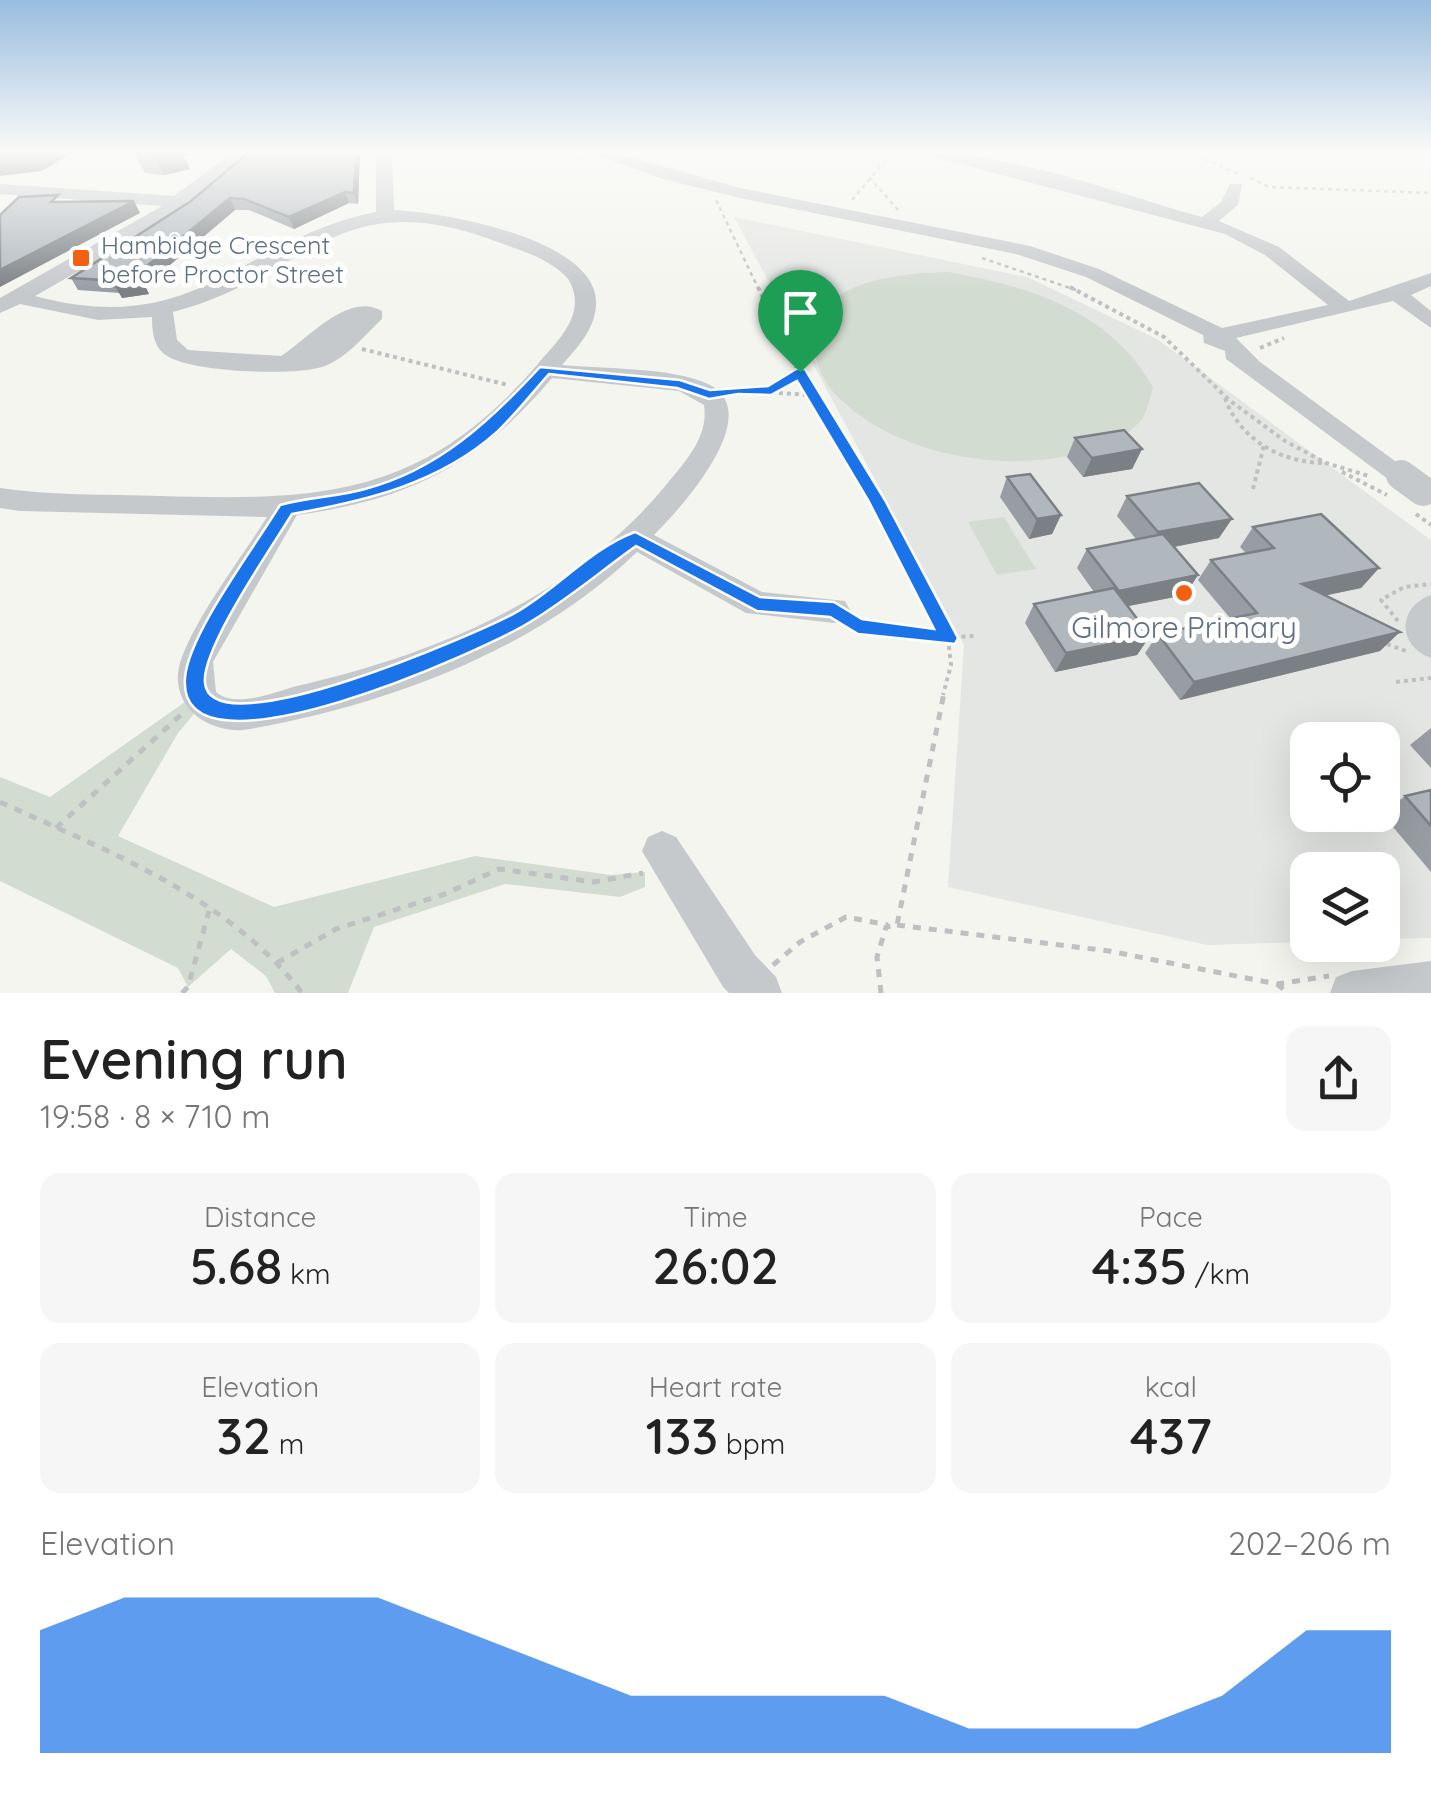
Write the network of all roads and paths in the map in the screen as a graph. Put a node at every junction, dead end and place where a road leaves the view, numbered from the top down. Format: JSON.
{"nodes":[{"id":1,"x":146,"y":199,"type":"edge"},
{"id":2,"x":185,"y":199,"type":"edge"},
{"id":3,"x":385,"y":199,"type":"edge"},
{"id":4,"x":723,"y":199,"type":"edge"},
{"id":5,"x":727,"y":199,"type":"edge"},
{"id":6,"x":851,"y":199,"type":"edge"},
{"id":7,"x":887,"y":199,"type":"edge"},
{"id":8,"x":1123,"y":199,"type":"edge"},
{"id":9,"x":1231,"y":199,"type":"edge"},
{"id":10,"x":182,"y":202,"type":"junction"},
{"id":11,"x":845,"y":206,"type":"dead end"},
{"id":12,"x":385,"y":214,"type":"junction"},
{"id":13,"x":900,"y":215,"type":"dead end"},
{"id":14,"x":1208,"y":222,"type":"junction"},
{"id":15,"x":976,"y":244,"type":"junction"},
{"id":16,"x":1431,"y":278,"type":"edge"},
{"id":17,"x":1396,"y":293,"type":"junction"},
{"id":18,"x":10,"y":303,"type":"edge"},
{"id":19,"x":1346,"y":308,"type":"junction"},
{"id":20,"x":162,"y":309,"type":"junction"},
{"id":21,"x":1431,"y":322,"type":"edge"},
{"id":22,"x":1284,"y":338,"type":"dead end"},
{"id":23,"x":346,"y":343,"type":"junction"},
{"id":24,"x":1234,"y":348,"type":"junction"},
{"id":25,"x":289,"y":362,"type":"junction"},
{"id":26,"x":800,"y":372,"type":"junction"},
{"id":27,"x":536,"y":380,"type":"junction"},
{"id":28,"x":771,"y":391,"type":"junction"},
{"id":29,"x":709,"y":395,"type":"junction"},
{"id":30,"x":810,"y":396,"type":"junction"},
{"id":31,"x":1226,"y":398,"type":"junction"},
{"id":32,"x":1264,"y":445,"type":"junction"},
{"id":33,"x":1324,"y":463,"type":"junction"},
{"id":34,"x":1339,"y":469,"type":"junction"},
{"id":35,"x":1370,"y":476,"type":"dead end"},
{"id":36,"x":1253,"y":489,"type":"dead end"},
{"id":37,"x":1413,"y":495,"type":"edge"},
{"id":38,"x":0,"y":498,"type":"edge"},
{"id":39,"x":286,"y":509,"type":"junction"},
{"id":40,"x":1431,"y":525,"type":"edge"},
{"id":41,"x":635,"y":538,"type":"junction"},
{"id":42,"x":1431,"y":608,"type":"edge"},
{"id":43,"x":834,"y":610,"type":"joint"},
{"id":44,"x":974,"y":636,"type":"dead end"},
{"id":45,"x":948,"y":638,"type":"junction"},
{"id":46,"x":1431,"y":644,"type":"edge"},
{"id":47,"x":1431,"y":678,"type":"edge"},
{"id":48,"x":1396,"y":682,"type":"dead end"},
{"id":49,"x":201,"y":699,"type":"junction"},
{"id":50,"x":0,"y":802,"type":"edge"},
{"id":51,"x":56,"y":828,"type":"junction"},
{"id":52,"x":665,"y":855,"type":"joint"},
{"id":53,"x":209,"y":912,"type":"junction"},
{"id":54,"x":895,"y":926,"type":"junction"},
{"id":55,"x":276,"y":963,"type":"junction"},
{"id":56,"x":1431,"y":983,"type":"edge"},
{"id":57,"x":1277,"y":984,"type":"junction"},
{"id":58,"x":1346,"y":984,"type":"edge"},
{"id":59,"x":756,"y":989,"type":"edge"},
{"id":60,"x":182,"y":993,"type":"edge"},
{"id":61,"x":302,"y":993,"type":"edge"},
{"id":62,"x":880,"y":993,"type":"edge"},
{"id":63,"x":1288,"y":993,"type":"edge"}],
"edges":[{"from":1,"to":10,"type":"street"},
{"from":2,"to":10,"type":"street"},
{"from":3,"to":12,"type":"street"},
{"from":4,"to":26,"type":"path"},
{"from":5,"to":15,"type":"street"},
{"from":6,"to":11,"type":"path"},
{"from":7,"to":13,"type":"path"},
{"from":8,"to":14,"type":"street"},
{"from":9,"to":14,"type":"street"},
{"from":10,"to":18,"type":"street"},
{"from":12,"to":20,"type":"street"},
{"from":12,"to":27,"type":"street"},
{"from":14,"to":19,"type":"street"},
{"from":15,"to":24,"type":"street"},
{"from":15,"to":31,"type":"path"},
{"from":16,"to":17,"type":"street"},
{"from":17,"to":19,"type":"street"},
{"from":17,"to":21,"type":"street"},
{"from":18,"to":20,"type":"street"},
{"from":19,"to":24,"type":"street"},
{"from":20,"to":25,"type":"street"},
{"from":22,"to":24,"type":"path"},
{"from":23,"to":25,"type":"street"},
{"from":23,"to":25,"type":"street"},
{"from":23,"to":27,"type":"path"},
{"from":24,"to":37,"type":"street"},
{"from":26,"to":28,"type":"path"},
{"from":26,"to":30,"type":"path"},
{"from":27,"to":29,"type":"street"},
{"from":27,"to":39,"type":"street"},
{"from":28,"to":29,"type":"path"},
{"from":28,"to":30,"type":"path"},
{"from":29,"to":41,"type":"street"},
{"from":30,"to":45,"type":"path"},
{"from":31,"to":32,"type":"path"},
{"from":31,"to":33,"type":"path"},
{"from":32,"to":33,"type":"path"},
{"from":32,"to":36,"type":"path"},
{"from":33,"to":34,"type":"path"},
{"from":34,"to":35,"type":"path"},
{"from":34,"to":37,"type":"path"},
{"from":37,"to":40,"type":"path"},
{"from":38,"to":39,"type":"street"},
{"from":39,"to":49,"type":"street"},
{"from":41,"to":43,"type":"street"},
{"from":41,"to":49,"type":"street"},
{"from":42,"to":46,"type":"street"},
{"from":43,"to":45,"type":"path"},
{"from":44,"to":45,"type":"path"},
{"from":45,"to":54,"type":"path"},
{"from":47,"to":48,"type":"path"},
{"from":49,"to":51,"type":"path"},
{"from":50,"to":51,"type":"path"},
{"from":51,"to":53,"type":"path"},
{"from":52,"to":55,"type":"path"},
{"from":52,"to":59,"type":"street"},
{"from":53,"to":55,"type":"path"},
{"from":53,"to":60,"type":"path"},
{"from":54,"to":57,"type":"path"},
{"from":54,"to":59,"type":"path"},
{"from":54,"to":62,"type":"path"},
{"from":55,"to":61,"type":"path"},
{"from":56,"to":58,"type":"street"},
{"from":57,"to":58,"type":"path"},
{"from":57,"to":63,"type":"path"}]}
